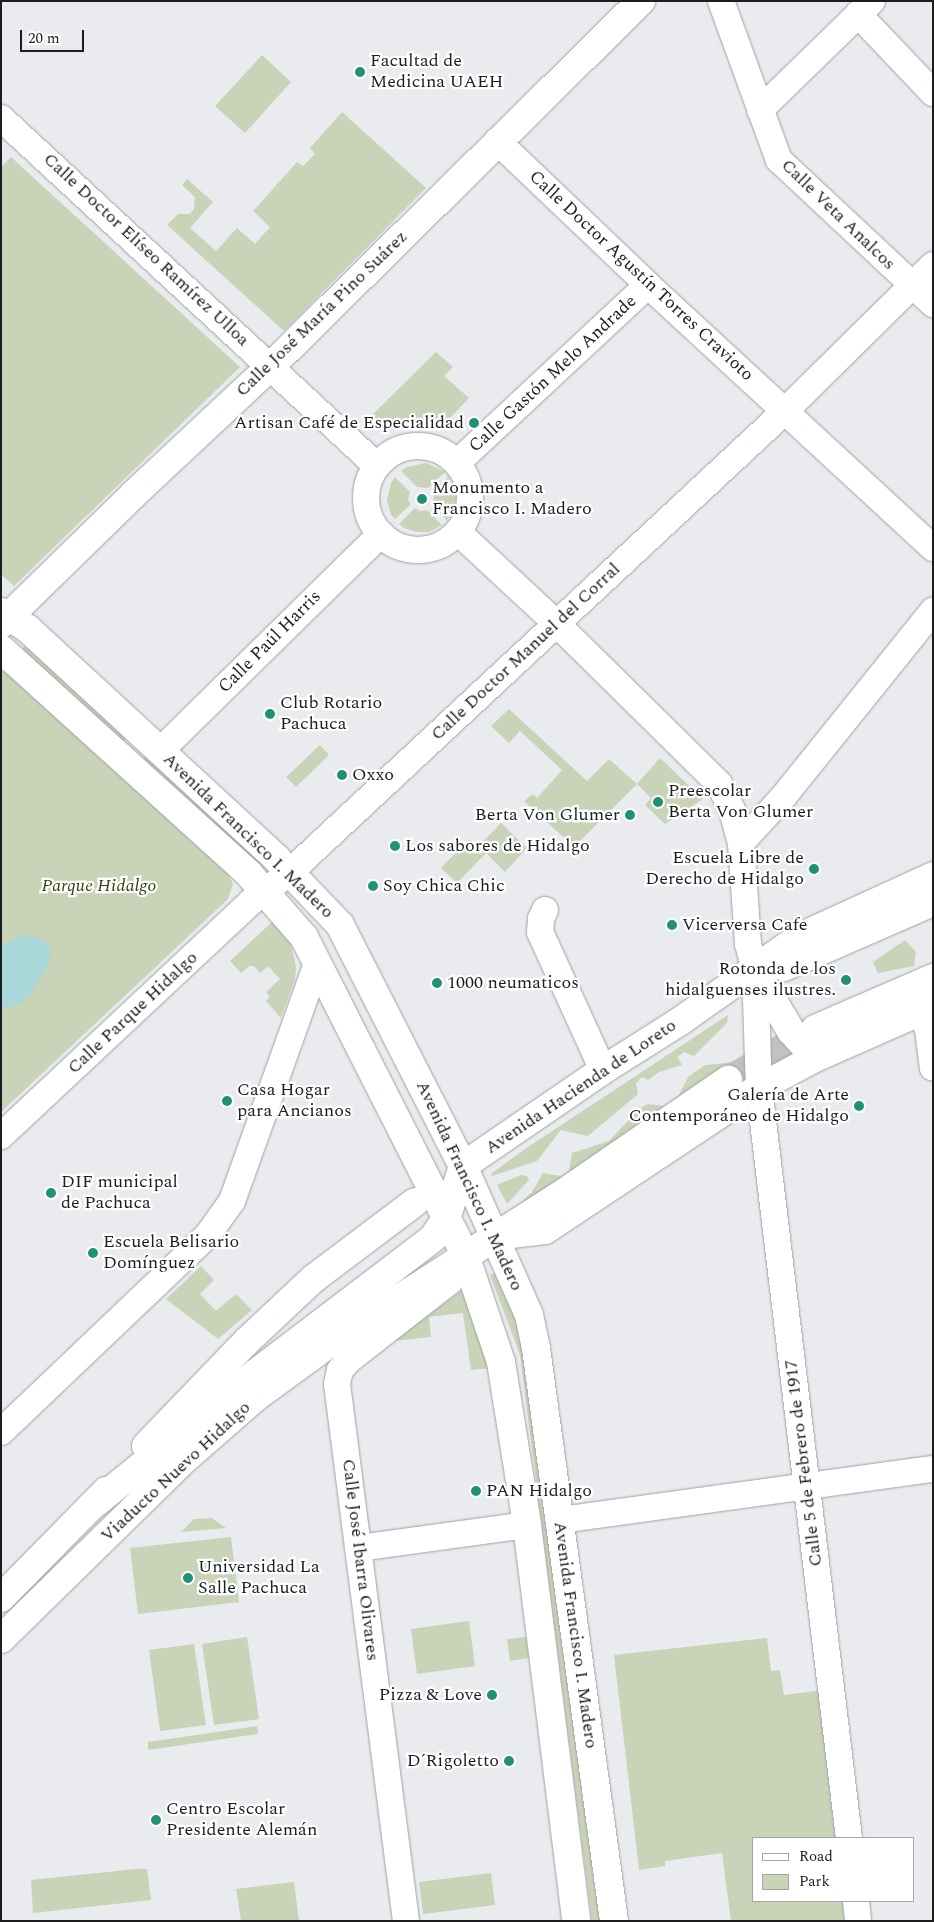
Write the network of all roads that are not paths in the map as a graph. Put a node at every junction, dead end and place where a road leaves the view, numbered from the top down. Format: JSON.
{"nodes":[{"id":1,"x":641,"y":1,"type":"edge"},
{"id":2,"x":721,"y":1,"type":"edge"},
{"id":3,"x":865,"y":8,"type":"edge"},
{"id":4,"x":933,"y":93,"type":"edge"},
{"id":5,"x":760,"y":110,"type":"junction"},
{"id":6,"x":2,"y":120,"type":"edge"},
{"id":7,"x":498,"y":141,"type":"junction"},
{"id":8,"x":933,"y":266,"type":"edge"},
{"id":9,"x":912,"y":284,"type":"junction"},
{"id":10,"x":648,"y":285,"type":"junction"},
{"id":11,"x":933,"y":304,"type":"edge"},
{"id":12,"x":271,"y":366,"type":"junction"},
{"id":13,"x":785,"y":411,"type":"junction"},
{"id":14,"x":457,"y":463,"type":"junction"},
{"id":15,"x":378,"y":466,"type":"junction"},
{"id":16,"x":458,"y":532,"type":"junction"},
{"id":17,"x":381,"y":534,"type":"junction"},
{"id":18,"x":933,"y":548,"type":"edge"},
{"id":19,"x":933,"y":611,"type":"edge"},
{"id":20,"x":3,"y":618,"type":"edge"},
{"id":21,"x":557,"y":624,"type":"junction"},
{"id":22,"x":1,"y":649,"type":"edge"},
{"id":23,"x":160,"y":751,"type":"junction"},
{"id":24,"x":740,"y":843,"type":"junction"},
{"id":25,"x":290,"y":872,"type":"junction"},
{"id":26,"x":933,"y":876,"type":"edge"},
{"id":27,"x":264,"y":890,"type":"junction"},
{"id":28,"x":933,"y":902,"type":"edge"},
{"id":29,"x":545,"y":910,"type":"dead end"},
{"id":30,"x":317,"y":964,"type":"junction"},
{"id":31,"x":784,"y":967,"type":"dead end"},
{"id":32,"x":756,"y":970,"type":"junction"},
{"id":33,"x":933,"y":978,"type":"edge"},
{"id":34,"x":926,"y":1008,"type":"edge"},
{"id":35,"x":816,"y":1029,"type":"tunnel mouth"},
{"id":36,"x":815,"y":1058,"type":"junction"},
{"id":37,"x":933,"y":1068,"type":"edge"},
{"id":38,"x":603,"y":1070,"type":"junction"},
{"id":39,"x":728,"y":1080,"type":"tunnel mouth"},
{"id":40,"x":759,"y":1088,"type":"junction"},
{"id":41,"x":1,"y":1136,"type":"edge"},
{"id":42,"x":412,"y":1148,"type":"junction"},
{"id":43,"x":462,"y":1166,"type":"junction"},
{"id":44,"x":415,"y":1202,"type":"dead end"},
{"id":45,"x":446,"y":1219,"type":"junction"},
{"id":46,"x":494,"y":1236,"type":"junction"},
{"id":47,"x":465,"y":1255,"type":"junction"},
{"id":48,"x":1,"y":1432,"type":"edge"},
{"id":49,"x":933,"y":1469,"type":"edge"},
{"id":50,"x":807,"y":1486,"type":"junction"},
{"id":51,"x":93,"y":1505,"type":"junction"},
{"id":52,"x":560,"y":1520,"type":"junction"},
{"id":53,"x":527,"y":1524,"type":"junction"},
{"id":54,"x":358,"y":1548,"type":"junction"},
{"id":55,"x":1,"y":1598,"type":"edge"},
{"id":56,"x":1,"y":1639,"type":"edge"},
{"id":57,"x":849,"y":1837,"type":"edge"},
{"id":58,"x":856,"y":1902,"type":"edge"},
{"id":59,"x":406,"y":1921,"type":"edge"},
{"id":60,"x":576,"y":1921,"type":"edge"},
{"id":61,"x":614,"y":1921,"type":"edge"},
{"id":62,"x":858,"y":1921,"type":"edge"}],
"edges":[{"from":1,"to":7,"type":"main road","name":"Calle José María Pino Suárez"},
{"from":2,"to":5,"type":"street","name":"Calle Veta Analcos"},
{"from":3,"to":4,"type":"street"},
{"from":3,"to":5,"type":"street"},
{"from":5,"to":9,"type":"street","name":"Calle Veta Analcos"},
{"from":6,"to":12,"type":"street","name":"Calle Doctor Elíseo Ramírez Ulloa"},
{"from":7,"to":10,"type":"street","name":"Calle Doctor Agustín Torres Cravioto"},
{"from":7,"to":12,"type":"main road","name":"Calle José María Pino Suárez"},
{"from":8,"to":9,"type":"street","name":"Calle Doctor Manuel del Corral"},
{"from":9,"to":11,"type":"street","name":"Calle Veta Analcos"},
{"from":9,"to":13,"type":"street","name":"Calle Doctor Manuel del Corral"},
{"from":10,"to":13,"type":"street","name":"Calle Doctor Agustín Torres Cravioto"},
{"from":10,"to":14,"type":"street","name":"Calle Gastón Melo Andrade"},
{"from":12,"to":15,"type":"street","name":"Calle Doctor Elíseo Ramírez Ulloa"},
{"from":12,"to":20,"type":"main road","name":"Calle José María Pino Suárez"},
{"from":13,"to":18,"type":"street","name":"Calle Doctor Agustín Torres Cravioto"},
{"from":13,"to":21,"type":"street","name":"Calle Doctor Manuel del Corral"},
{"from":14,"to":15,"type":"street"},
{"from":14,"to":16,"type":"street"},
{"from":15,"to":17,"type":"street"},
{"from":16,"to":17,"type":"street"},
{"from":16,"to":21,"type":"street"},
{"from":17,"to":23,"type":"street","name":"Calle Paúl Harris"},
{"from":19,"to":24,"type":"street"},
{"from":20,"to":23,"type":"main road","name":"Avenida Francisco I. Madero"},
{"from":21,"to":24,"type":"street"},
{"from":21,"to":25,"type":"street","name":"Calle Doctor Manuel del Corral"},
{"from":22,"to":27,"type":"main road","name":"Avenida Francisco I. Madero"},
{"from":23,"to":25,"type":"main road","name":"Avenida Francisco I. Madero"},
{"from":24,"to":32,"type":"street"},
{"from":25,"to":27,"type":"street","name":"Calle Doctor Manuel del Corral"},
{"from":25,"to":43,"type":"main road","name":"Avenida Francisco I. Madero"},
{"from":26,"to":32,"type":"main road","name":"Avenida Hacienda de Loreto"},
{"from":27,"to":30,"type":"main road","name":"Avenida Francisco I. Madero"},
{"from":27,"to":41,"type":"street","name":"Calle Parque Hidalgo"},
{"from":28,"to":31,"type":"main road"},
{"from":29,"to":38,"type":"street"},
{"from":30,"to":42,"type":"main road","name":"Avenida Francisco I. Madero"},
{"from":30,"to":48,"type":"street"},
{"from":32,"to":36,"type":"main road"},
{"from":32,"to":38,"type":"main road","name":"Avenida Hacienda de Loreto"},
{"from":32,"to":40,"type":"street"},
{"from":33,"to":35,"type":"main road"},
{"from":34,"to":36,"type":"main road"},
{"from":34,"to":37,"type":"street"},
{"from":36,"to":40,"type":"main road"},
{"from":38,"to":43,"type":"main road","name":"Avenida Hacienda de Loreto"},
{"from":39,"to":46,"type":"main road","name":"Viaducto Nuevo Hidalgo"},
{"from":40,"to":46,"type":"main road"},
{"from":40,"to":50,"type":"street","name":"Calle 5 de Febrero de 1917"},
{"from":42,"to":43,"type":"main road"},
{"from":42,"to":45,"type":"main road","name":"Avenida Francisco I. Madero"},
{"from":43,"to":45,"type":"main road"},
{"from":43,"to":46,"type":"main road","name":"Avenida Francisco I. Madero"},
{"from":44,"to":51,"type":"main road","name":"Viaducto Nuevo Hidalgo"},
{"from":45,"to":47,"type":"main road","name":"Avenida Francisco I. Madero"},
{"from":45,"to":51,"type":"main road"},
{"from":46,"to":47,"type":"main road","name":"Viaducto Nuevo Hidalgo"},
{"from":46,"to":52,"type":"main road","name":"Avenida Francisco I. Madero"},
{"from":47,"to":53,"type":"main road","name":"Avenida Francisco I. Madero"},
{"from":47,"to":54,"type":"street","name":"Calle José Ibarra Olivares"},
{"from":47,"to":56,"type":"main road","name":"Viaducto Nuevo Hidalgo"},
{"from":49,"to":50,"type":"street"},
{"from":50,"to":52,"type":"street"},
{"from":50,"to":57,"type":"street","name":"Calle 5 de Febrero de 1917"},
{"from":51,"to":55,"type":"main road","name":"Viaducto Nuevo Hidalgo"},
{"from":52,"to":61,"type":"main road","name":"Avenida Francisco I. Madero"},
{"from":53,"to":54,"type":"street"},
{"from":53,"to":60,"type":"main road","name":"Avenida Francisco I. Madero"},
{"from":54,"to":59,"type":"street","name":"Calle José Ibarra Olivares"},
{"from":58,"to":62,"type":"street"}]}
